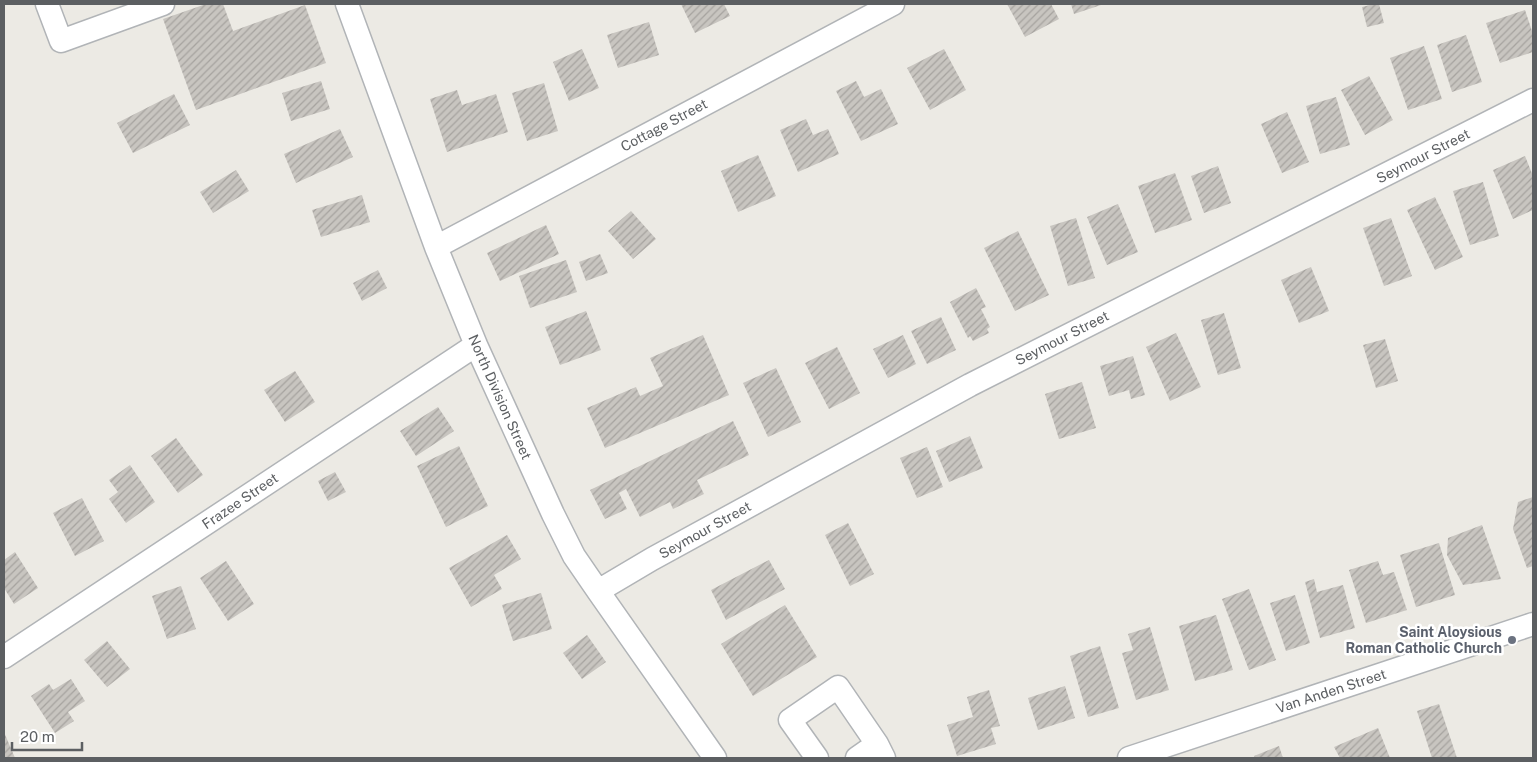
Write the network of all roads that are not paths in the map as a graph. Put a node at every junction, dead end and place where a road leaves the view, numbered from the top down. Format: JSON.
{"nodes":[{"id":1,"x":47,"y":4,"type":"edge"},
{"id":2,"x":163,"y":4,"type":"edge"},
{"id":3,"x":347,"y":4,"type":"edge"},
{"id":4,"x":893,"y":4,"type":"edge"},
{"id":5,"x":1533,"y":100,"type":"edge"},
{"id":6,"x":436,"y":247,"type":"junction"},
{"id":7,"x":476,"y":344,"type":"junction"},
{"id":8,"x":598,"y":592,"type":"junction"},
{"id":9,"x":1533,"y":624,"type":"edge"},
{"id":10,"x":4,"y":657,"type":"edge"},
{"id":11,"x":880,"y":751,"type":"edge"},
{"id":12,"x":715,"y":758,"type":"edge"},
{"id":13,"x":817,"y":758,"type":"edge"},
{"id":14,"x":856,"y":758,"type":"edge"},
{"id":15,"x":1129,"y":758,"type":"edge"}],
"edges":[{"from":1,"to":2,"type":"street"},
{"from":3,"to":6,"type":"street","name":"North Division Street"},
{"from":4,"to":6,"type":"street","name":"Cottage Street"},
{"from":5,"to":8,"type":"street","name":"Seymour Street"},
{"from":6,"to":7,"type":"street","name":"North Division Street"},
{"from":7,"to":8,"type":"street","name":"North Division Street"},
{"from":7,"to":10,"type":"street","name":"Frazee Street"},
{"from":8,"to":12,"type":"street","name":"North Division Street"},
{"from":9,"to":15,"type":"street","name":"Van Anden Street"},
{"from":11,"to":13,"type":"street"},
{"from":11,"to":14,"type":"street"}]}
